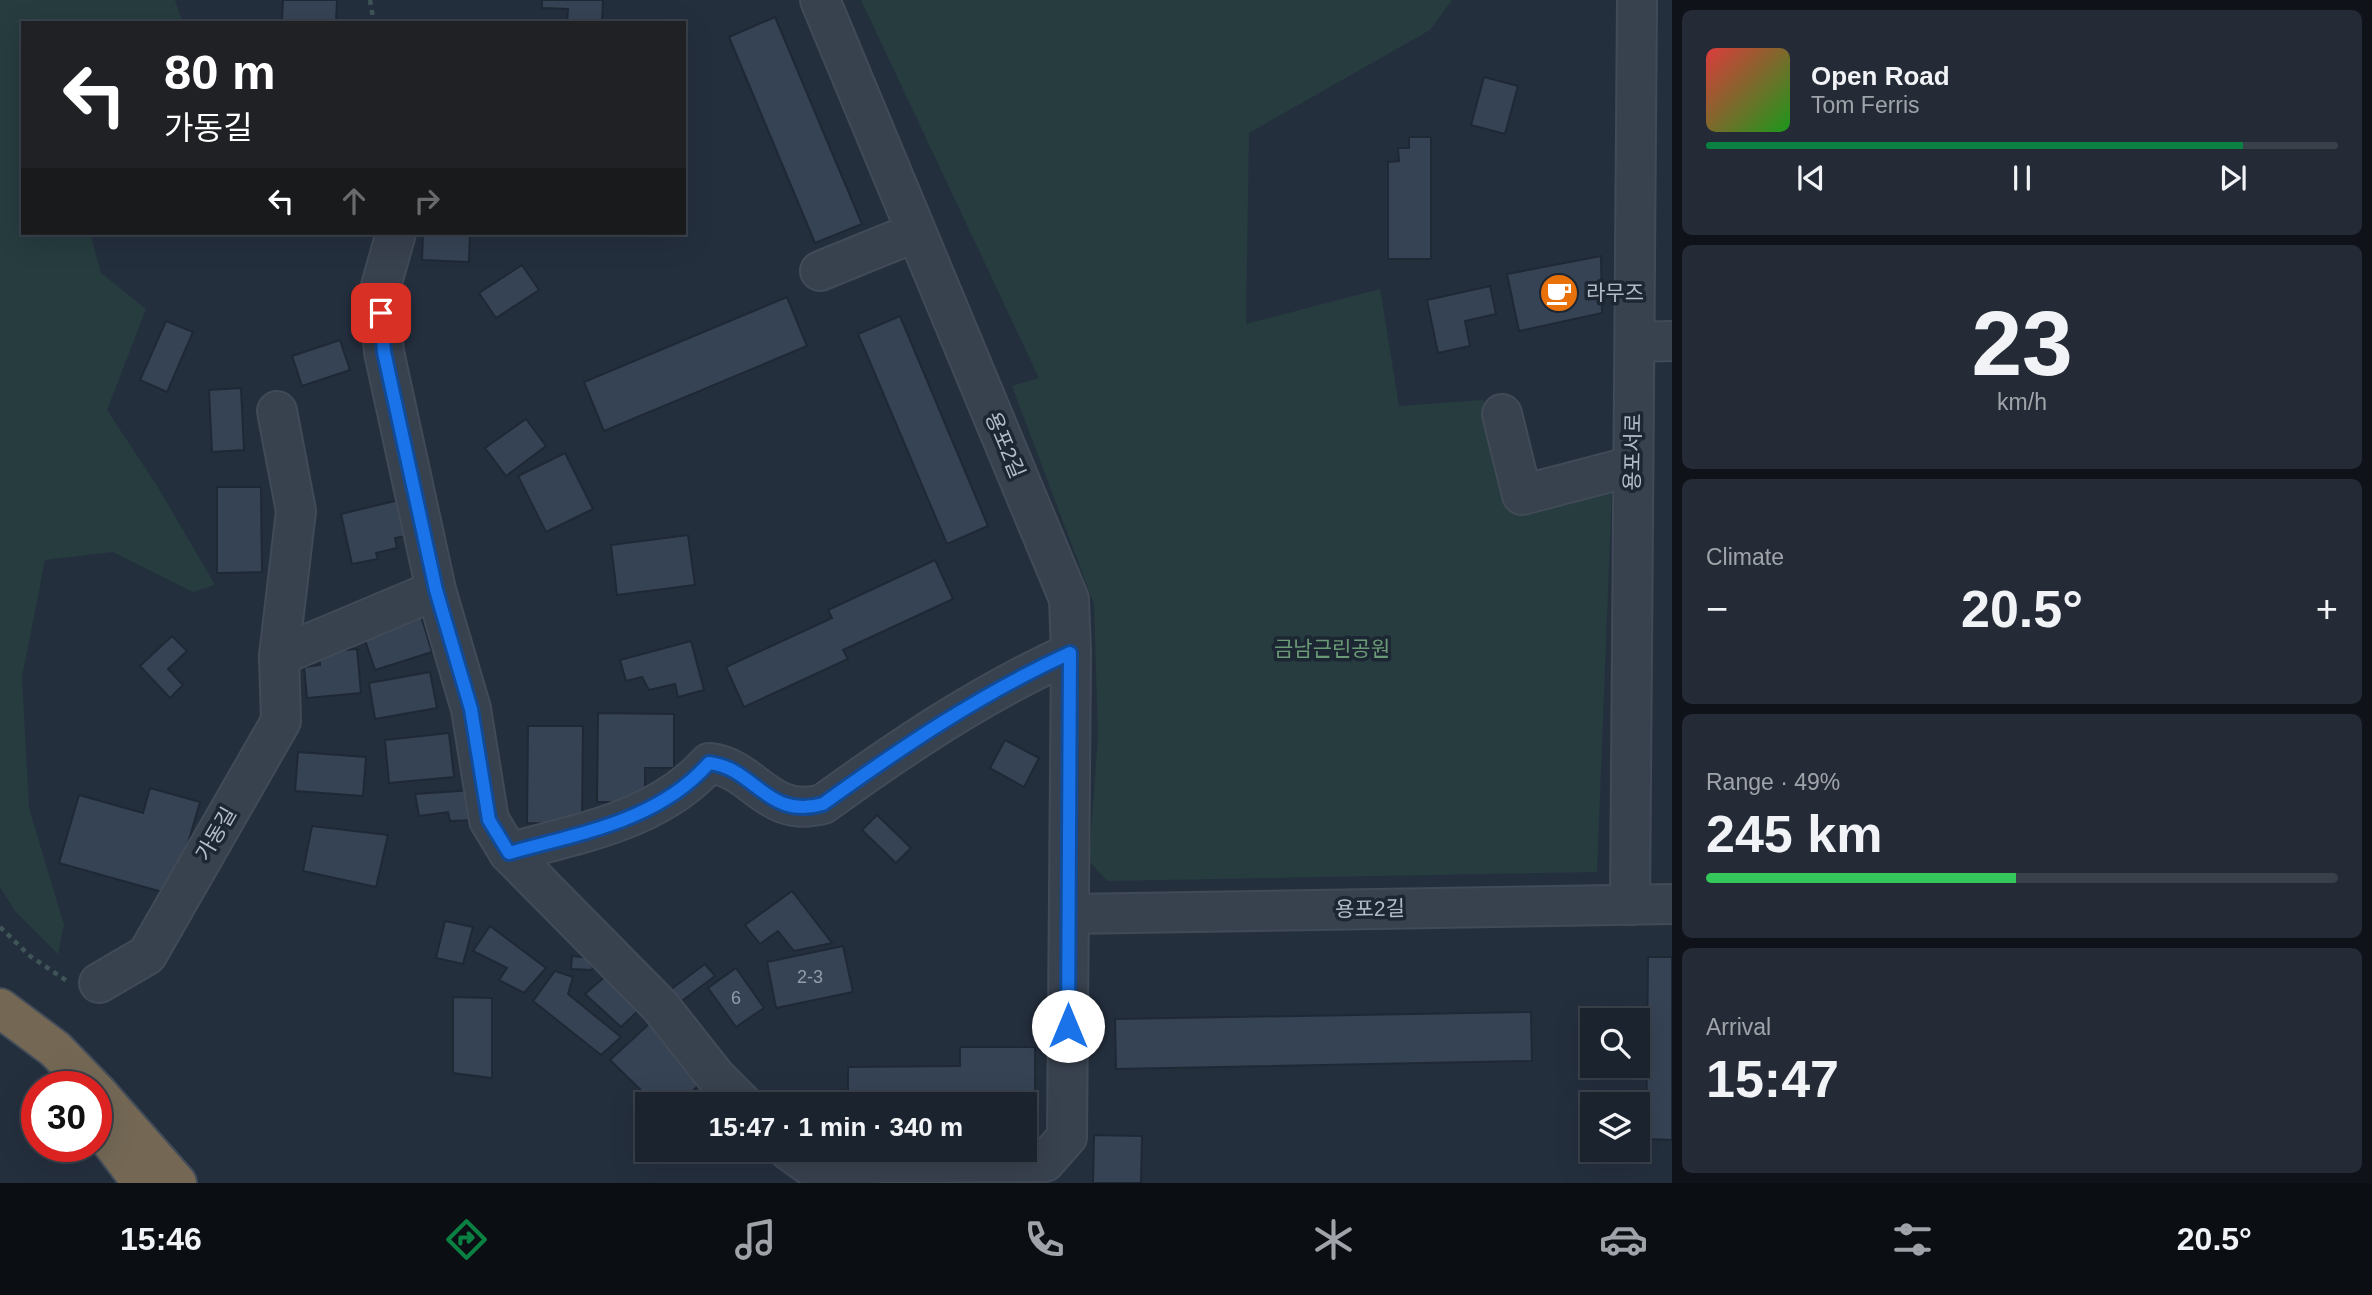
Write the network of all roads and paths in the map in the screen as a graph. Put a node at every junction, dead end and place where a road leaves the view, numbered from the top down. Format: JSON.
{"nodes":[{"id":1,"x":370,"y":0,"type":"edge"},
{"id":2,"x":820,"y":0,"type":"edge"},
{"id":3,"x":1637,"y":0,"type":"edge"},
{"id":4,"x":374,"y":21,"type":"edge"},
{"id":5,"x":916,"y":232,"type":"junction"},
{"id":6,"x":395,"y":235,"type":"edge"},
{"id":7,"x":820,"y":271,"type":"dead end"},
{"id":8,"x":1654,"y":342,"type":"edge"},
{"id":9,"x":277,"y":411,"type":"dead end"},
{"id":10,"x":1502,"y":414,"type":"dead end"},
{"id":11,"x":1633,"y":466,"type":"junction"},
{"id":12,"x":436,"y":590,"type":"junction"},
{"id":13,"x":1070,"y":653,"type":"junction"},
{"id":14,"x":279,"y":656,"type":"junction"},
{"id":15,"x":509,"y":853,"type":"junction"},
{"id":16,"x":1672,"y":904,"type":"edge"},
{"id":17,"x":1630,"y":905,"type":"junction"},
{"id":18,"x":1069,"y":914,"type":"junction"},
{"id":19,"x":0,"y":927,"type":"edge"},
{"id":20,"x":99,"y":983,"type":"joint"},
{"id":21,"x":0,"y":1008,"type":"edge"},
{"id":22,"x":0,"y":1014,"type":"edge"},
{"id":23,"x":50,"y":1071,"type":"edge"},
{"id":24,"x":76,"y":1071,"type":"edge"},
{"id":25,"x":731,"y":1092,"type":"edge"},
{"id":26,"x":112,"y":1109,"type":"edge"},
{"id":27,"x":112,"y":1145,"type":"edge"},
{"id":28,"x":803,"y":1162,"type":"edge"},
{"id":29,"x":824,"y":1179,"type":"edge"},
{"id":30,"x":142,"y":1183,"type":"edge"},
{"id":31,"x":177,"y":1183,"type":"edge"}],
"edges":[{"from":1,"to":4,"type":"path"},
{"from":2,"to":5,"type":"street","name":"용포2길"},
{"from":3,"to":8,"type":"street","name":"용포서로"},
{"from":5,"to":7,"type":"street"},
{"from":5,"to":13,"type":"street","name":"용포2길"},
{"from":6,"to":12,"type":"street"},
{"from":8,"to":11,"type":"street","name":"용포서로"},
{"from":9,"to":14,"type":"street","name":"가동길"},
{"from":10,"to":11,"type":"street"},
{"from":11,"to":17,"type":"street","name":"용포서로"},
{"from":12,"to":14,"type":"street"},
{"from":12,"to":15,"type":"street"},
{"from":13,"to":15,"type":"street"},
{"from":13,"to":18,"type":"street","name":"용포2길"},
{"from":14,"to":20,"type":"street","name":"가동길"},
{"from":15,"to":25,"type":"street"},
{"from":16,"to":17,"type":"street","name":"용포2길"},
{"from":17,"to":18,"type":"street","name":"용포2길"},
{"from":18,"to":29,"type":"street","name":"용포2길"},
{"from":19,"to":20,"type":"path"},
{"from":21,"to":24,"type":"highway"},
{"from":22,"to":23,"type":"highway"},
{"from":26,"to":31,"type":"highway"},
{"from":27,"to":30,"type":"highway"},
{"from":28,"to":29,"type":"street"}]}
